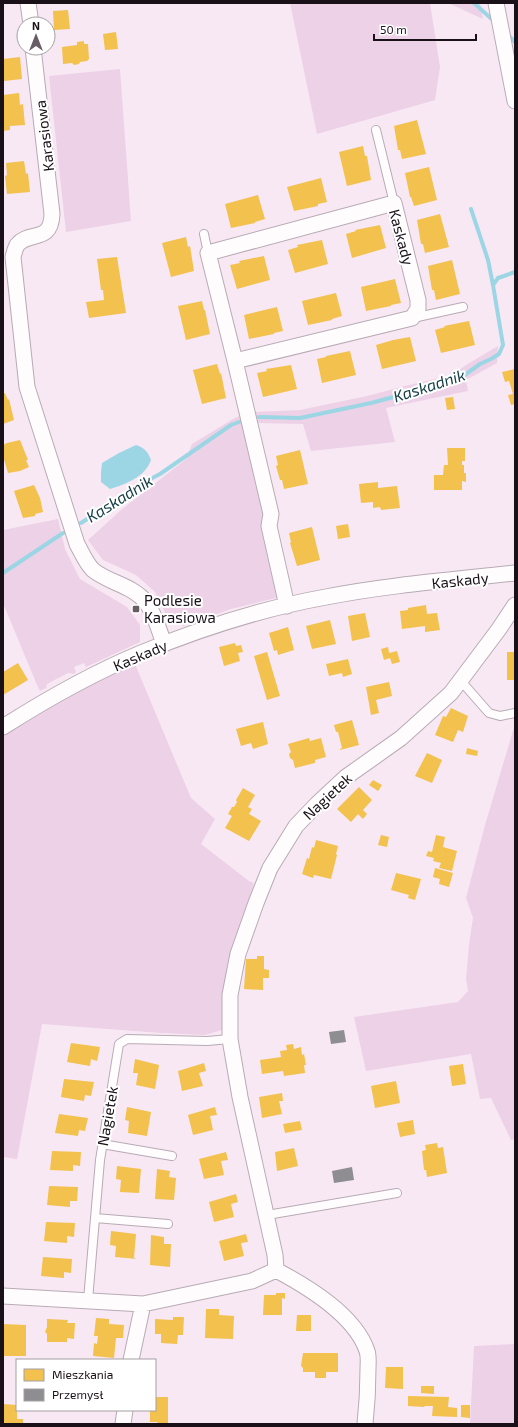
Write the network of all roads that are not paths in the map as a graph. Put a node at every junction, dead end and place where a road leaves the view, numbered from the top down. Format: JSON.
{"nodes":[{"id":1,"x":28,"y":3,"type":"edge"},
{"id":2,"x":497,"y":10,"type":"edge"},
{"id":3,"x":29,"y":16,"type":"edge"},
{"id":4,"x":34,"y":56,"type":"edge"},
{"id":5,"x":515,"y":101,"type":"edge"},
{"id":6,"x":376,"y":130,"type":"dead end"},
{"id":7,"x":394,"y":203,"type":"junction"},
{"id":8,"x":204,"y":234,"type":"dead end"},
{"id":9,"x":208,"y":253,"type":"junction"},
{"id":10,"x":463,"y":307,"type":"dead end"},
{"id":11,"x":412,"y":318,"type":"junction"},
{"id":12,"x":235,"y":361,"type":"junction"},
{"id":13,"x":515,"y":573,"type":"edge"},
{"id":14,"x":515,"y":605,"type":"edge"},
{"id":15,"x":287,"y":606,"type":"junction"},
{"id":16,"x":164,"y":644,"type":"junction"},
{"id":17,"x":461,"y":681,"type":"junction"},
{"id":18,"x":515,"y":714,"type":"edge"},
{"id":19,"x":3,"y":726,"type":"edge"},
{"id":20,"x":230,"y":1039,"type":"junction"},
{"id":21,"x":102,"y":1144,"type":"junction"},
{"id":22,"x":172,"y":1156,"type":"dead end"},
{"id":23,"x":397,"y":1193,"type":"dead end"},
{"id":24,"x":267,"y":1215,"type":"junction"},
{"id":25,"x":95,"y":1218,"type":"junction"},
{"id":26,"x":168,"y":1224,"type":"dead end"},
{"id":27,"x":276,"y":1270,"type":"junction"},
{"id":28,"x":3,"y":1296,"type":"edge"},
{"id":29,"x":88,"y":1300,"type":"junction"},
{"id":30,"x":143,"y":1304,"type":"junction"},
{"id":31,"x":131,"y":1359,"type":"edge"},
{"id":32,"x":125,"y":1411,"type":"edge"},
{"id":33,"x":123,"y":1424,"type":"edge"},
{"id":34,"x":365,"y":1424,"type":"edge"}],
"edges":[{"from":1,"to":3,"type":"street"},
{"from":2,"to":5,"type":"street"},
{"from":4,"to":16,"type":"street","name":"Karasiowa"},
{"from":6,"to":7,"type":"lane"},
{"from":7,"to":9,"type":"street","name":"Kaskady"},
{"from":7,"to":11,"type":"street","name":"Kaskady"},
{"from":8,"to":9,"type":"lane"},
{"from":9,"to":12,"type":"street"},
{"from":10,"to":11,"type":"lane"},
{"from":11,"to":12,"type":"street"},
{"from":12,"to":15,"type":"street"},
{"from":13,"to":15,"type":"street","name":"Kaskady"},
{"from":14,"to":17,"type":"street","name":"Nagietek"},
{"from":15,"to":16,"type":"street","name":"Kaskady"},
{"from":16,"to":19,"type":"street","name":"Kaskady"},
{"from":17,"to":18,"type":"lane"},
{"from":17,"to":20,"type":"street","name":"Nagietek"},
{"from":20,"to":21,"type":"lane","name":"Nagietek"},
{"from":20,"to":24,"type":"street","name":"Nagietek"},
{"from":21,"to":22,"type":"lane"},
{"from":21,"to":25,"type":"lane","name":"Nagietek"},
{"from":23,"to":24,"type":"lane"},
{"from":24,"to":27,"type":"street","name":"Nagietek"},
{"from":25,"to":26,"type":"lane"},
{"from":25,"to":29,"type":"lane","name":"Nagietek"},
{"from":27,"to":30,"type":"street"},
{"from":27,"to":34,"type":"street"},
{"from":28,"to":29,"type":"street"},
{"from":29,"to":30,"type":"street"},
{"from":30,"to":31,"type":"street"},
{"from":32,"to":33,"type":"street"}]}
